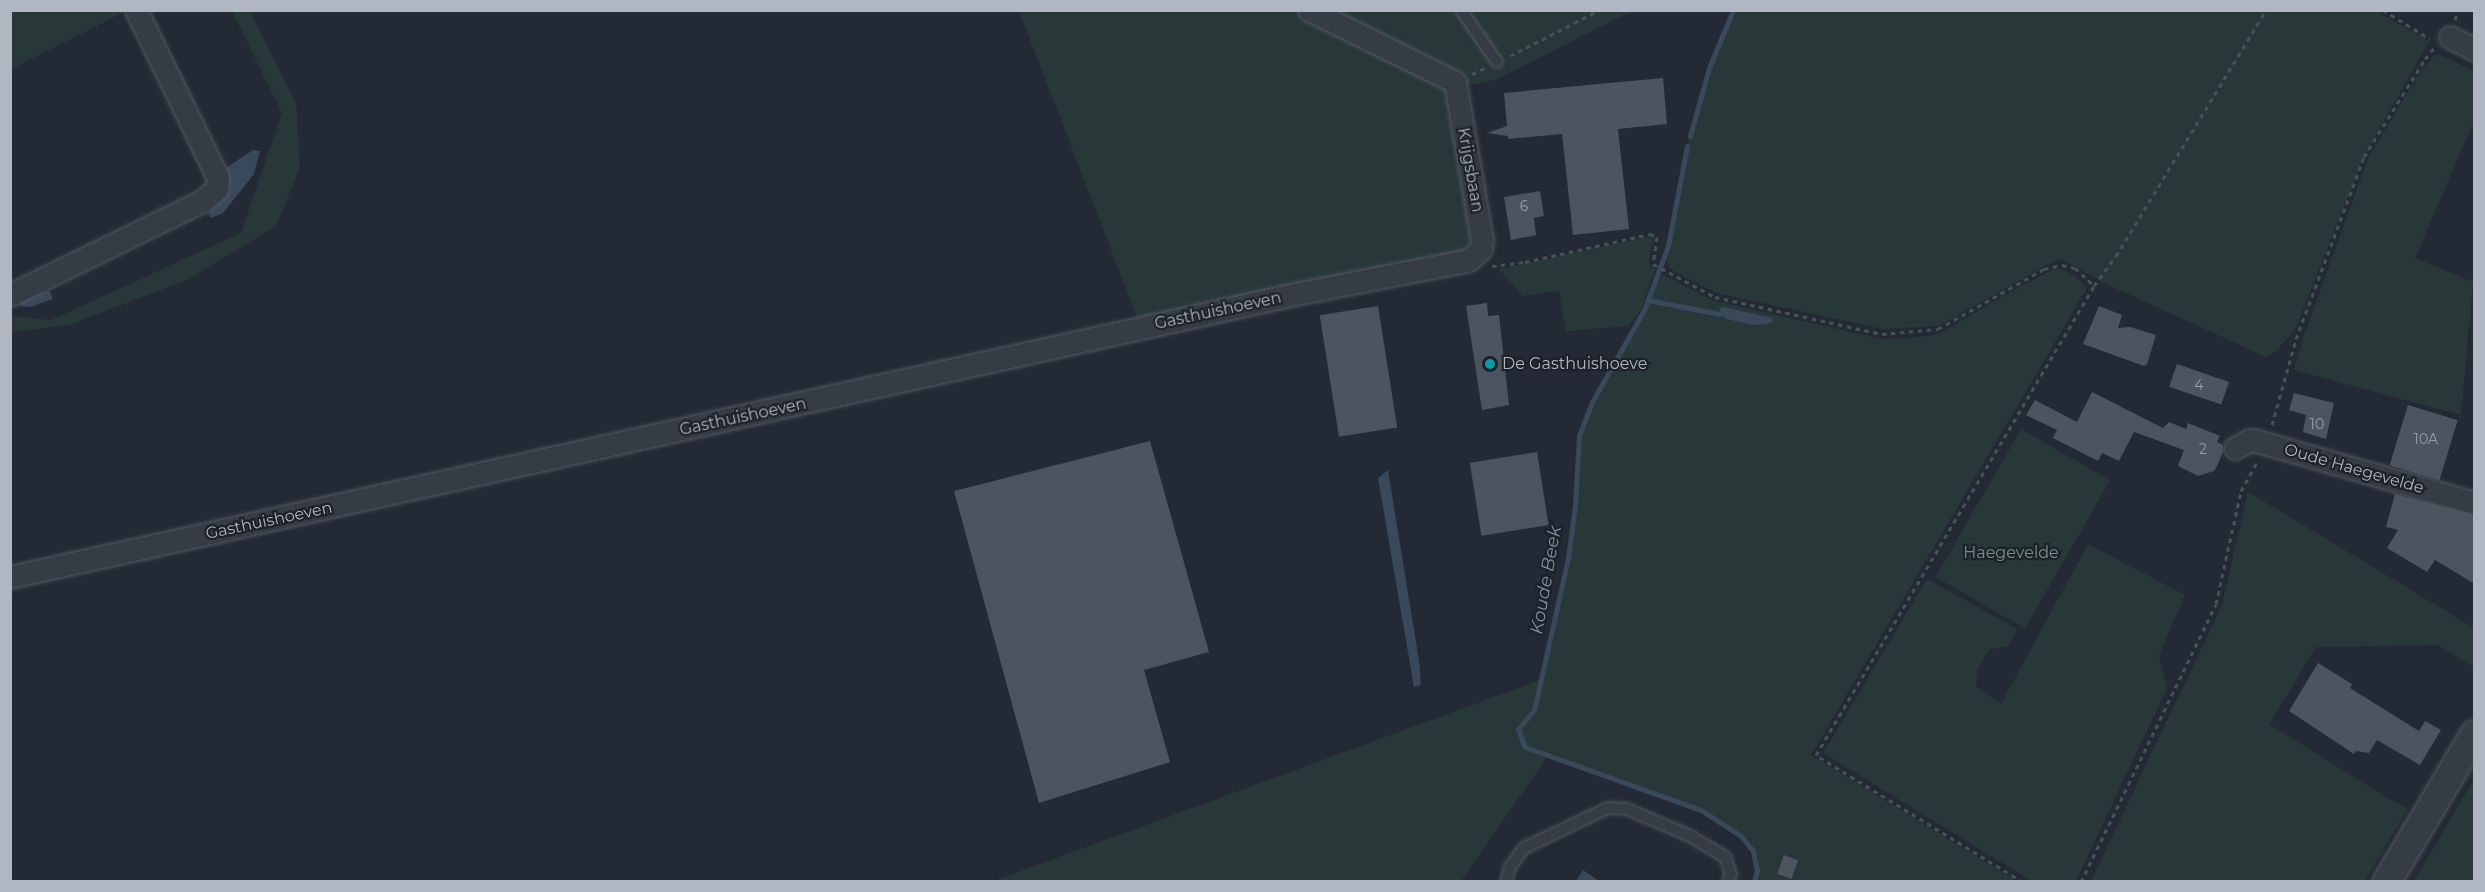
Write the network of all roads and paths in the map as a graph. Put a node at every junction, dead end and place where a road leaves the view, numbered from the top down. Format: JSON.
{"nodes":[{"id":1,"x":136,"y":10,"type":"edge"},
{"id":2,"x":1308,"y":10,"type":"edge"},
{"id":3,"x":1461,"y":10,"type":"edge"},
{"id":4,"x":1599,"y":10,"type":"edge"},
{"id":5,"x":2266,"y":10,"type":"edge"},
{"id":6,"x":2383,"y":10,"type":"edge"},
{"id":7,"x":2444,"y":40,"type":"junction"},
{"id":8,"x":2475,"y":49,"type":"edge"},
{"id":9,"x":1497,"y":62,"type":"junction"},
{"id":10,"x":1455,"y":82,"type":"junction"},
{"id":11,"x":1475,"y":256,"type":"junction"},
{"id":12,"x":2094,"y":286,"type":"junction"},
{"id":13,"x":10,"y":295,"type":"edge"},
{"id":14,"x":2267,"y":444,"type":"junction"},
{"id":15,"x":2235,"y":448,"type":"dead end"},
{"id":16,"x":2475,"y":503,"type":"edge"},
{"id":17,"x":10,"y":577,"type":"edge"},
{"id":18,"x":2475,"y":735,"type":"edge"},
{"id":19,"x":1506,"y":882,"type":"edge"},
{"id":20,"x":1728,"y":882,"type":"edge"},
{"id":21,"x":2023,"y":882,"type":"edge"},
{"id":22,"x":2081,"y":882,"type":"edge"},
{"id":23,"x":2386,"y":882,"type":"edge"}],
"edges":[{"from":1,"to":13,"type":"street"},
{"from":2,"to":10,"type":"street"},
{"from":3,"to":9,"type":"lane"},
{"from":4,"to":9,"type":"path"},
{"from":5,"to":12,"type":"path"},
{"from":6,"to":7,"type":"path"},
{"from":7,"to":8,"type":"street"},
{"from":7,"to":14,"type":"path"},
{"from":9,"to":10,"type":"path"},
{"from":10,"to":11,"type":"street","name":"Krijgsbaan"},
{"from":11,"to":12,"type":"path"},
{"from":11,"to":17,"type":"street","name":"Gasthuishoeven"},
{"from":12,"to":21,"type":"path"},
{"from":14,"to":15,"type":"street","name":"Oude Haegevelde"},
{"from":14,"to":16,"type":"street","name":"Oude Haegevelde"},
{"from":14,"to":22,"type":"path"},
{"from":18,"to":23,"type":"street"},
{"from":19,"to":20,"type":"lane"}]}
